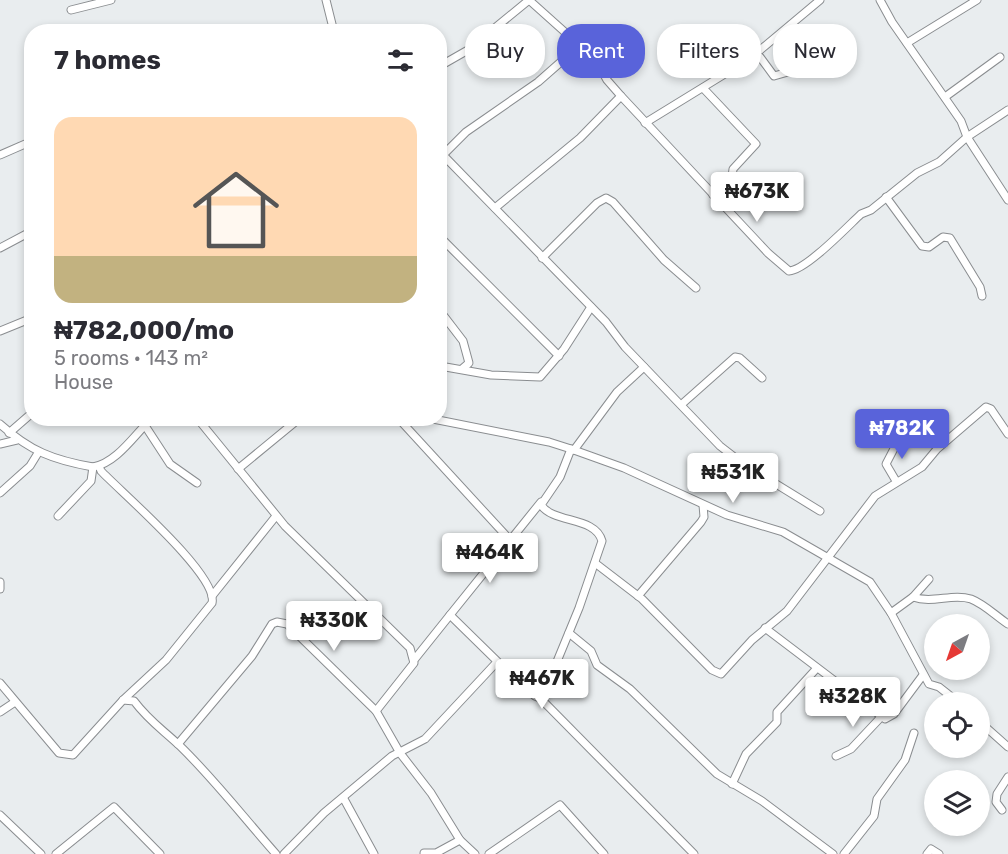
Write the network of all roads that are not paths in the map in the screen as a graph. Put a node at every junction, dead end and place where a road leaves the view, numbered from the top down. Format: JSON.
{"nodes":[{"id":1,"x":111,"y":0,"type":"edge"},
{"id":2,"x":326,"y":0,"type":"edge"},
{"id":3,"x":529,"y":0,"type":"edge"},
{"id":4,"x":820,"y":0,"type":"edge"},
{"id":5,"x":880,"y":0,"type":"edge"},
{"id":6,"x":977,"y":0,"type":"edge"},
{"id":7,"x":71,"y":10,"type":"dead end"},
{"id":8,"x":332,"y":24,"type":"edge"},
{"id":9,"x":557,"y":26,"type":"edge"},
{"id":10,"x":907,"y":43,"type":"junction"},
{"id":11,"x":761,"y":49,"type":"edge"},
{"id":12,"x":1000,"y":57,"type":"dead end"},
{"id":13,"x":447,"y":62,"type":"edge"},
{"id":14,"x":557,"y":65,"type":"edge"},
{"id":15,"x":773,"y":75,"type":"edge"},
{"id":16,"x":606,"y":78,"type":"edge"},
{"id":17,"x":703,"y":88,"type":"junction"},
{"id":18,"x":621,"y":96,"type":"junction"},
{"id":19,"x":945,"y":97,"type":"junction"},
{"id":20,"x":1008,"y":110,"type":"edge"},
{"id":21,"x":645,"y":123,"type":"junction"},
{"id":22,"x":967,"y":137,"type":"junction"},
{"id":23,"x":24,"y":144,"type":"edge"},
{"id":24,"x":447,"y":151,"type":"edge"},
{"id":25,"x":0,"y":155,"type":"edge"},
{"id":26,"x":447,"y":163,"type":"edge"},
{"id":27,"x":713,"y":195,"type":"junction"},
{"id":28,"x":886,"y":197,"type":"junction"},
{"id":29,"x":1008,"y":200,"type":"edge"},
{"id":30,"x":495,"y":208,"type":"junction"},
{"id":31,"x":24,"y":235,"type":"edge"},
{"id":32,"x":447,"y":244,"type":"edge"},
{"id":33,"x":0,"y":248,"type":"edge"},
{"id":34,"x":542,"y":258,"type":"junction"},
{"id":35,"x":696,"y":288,"type":"dead end"},
{"id":36,"x":982,"y":296,"type":"dead end"},
{"id":37,"x":591,"y":307,"type":"junction"},
{"id":38,"x":24,"y":321,"type":"edge"},
{"id":39,"x":447,"y":321,"type":"edge"},
{"id":40,"x":0,"y":331,"type":"edge"},
{"id":41,"x":559,"y":356,"type":"junction"},
{"id":42,"x":447,"y":367,"type":"edge"},
{"id":43,"x":644,"y":367,"type":"junction"},
{"id":44,"x":462,"y":369,"type":"junction"},
{"id":45,"x":762,"y":378,"type":"dead end"},
{"id":46,"x":682,"y":404,"type":"junction"},
{"id":47,"x":24,"y":420,"type":"edge"},
{"id":48,"x":447,"y":423,"type":"edge"},
{"id":49,"x":0,"y":424,"type":"edge"},
{"id":50,"x":140,"y":426,"type":"edge"},
{"id":51,"x":146,"y":426,"type":"edge"},
{"id":52,"x":203,"y":426,"type":"edge"},
{"id":53,"x":290,"y":426,"type":"edge"},
{"id":54,"x":405,"y":426,"type":"edge"},
{"id":55,"x":908,"y":432,"type":"dead end"},
{"id":56,"x":9,"y":433,"type":"junction"},
{"id":57,"x":1008,"y":434,"type":"edge"},
{"id":58,"x":17,"y":440,"type":"junction"},
{"id":59,"x":0,"y":444,"type":"edge"},
{"id":60,"x":572,"y":449,"type":"junction"},
{"id":61,"x":38,"y":453,"type":"junction"},
{"id":62,"x":96,"y":466,"type":"junction"},
{"id":63,"x":237,"y":469,"type":"junction"},
{"id":64,"x":896,"y":481,"type":"junction"},
{"id":65,"x":197,"y":483,"type":"dead end"},
{"id":66,"x":0,"y":493,"type":"edge"},
{"id":67,"x":541,"y":502,"type":"junction"},
{"id":68,"x":703,"y":505,"type":"junction"},
{"id":69,"x":820,"y":511,"type":"dead end"},
{"id":70,"x":58,"y":516,"type":"dead end"},
{"id":71,"x":276,"y":516,"type":"junction"},
{"id":72,"x":510,"y":540,"type":"junction"},
{"id":73,"x":828,"y":558,"type":"junction"},
{"id":74,"x":595,"y":563,"type":"junction"},
{"id":75,"x":929,"y":579,"type":"dead end"},
{"id":76,"x":0,"y":582,"type":"edge"},
{"id":77,"x":0,"y":589,"type":"edge"},
{"id":78,"x":212,"y":596,"type":"junction"},
{"id":79,"x":638,"y":596,"type":"junction"},
{"id":80,"x":913,"y":597,"type":"junction"},
{"id":81,"x":891,"y":613,"type":"junction"},
{"id":82,"x":450,"y":615,"type":"junction"},
{"id":83,"x":1008,"y":623,"type":"edge"},
{"id":84,"x":765,"y":628,"type":"junction"},
{"id":85,"x":569,"y":633,"type":"junction"},
{"id":86,"x":414,"y":660,"type":"junction"},
{"id":87,"x":499,"y":663,"type":"junction"},
{"id":88,"x":817,"y":668,"type":"junction"},
{"id":89,"x":922,"y":675,"type":"junction"},
{"id":90,"x":0,"y":683,"type":"edge"},
{"id":91,"x":139,"y":685,"type":"junction"},
{"id":92,"x":945,"y":692,"type":"edge"},
{"id":93,"x":540,"y":698,"type":"junction"},
{"id":94,"x":123,"y":700,"type":"junction"},
{"id":95,"x":134,"y":701,"type":"junction"},
{"id":96,"x":15,"y":702,"type":"junction"},
{"id":97,"x":376,"y":711,"type":"junction"},
{"id":98,"x":0,"y":712,"type":"edge"},
{"id":99,"x":882,"y":717,"type":"junction"},
{"id":100,"x":990,"y":731,"type":"edge"},
{"id":101,"x":914,"y":733,"type":"dead end"},
{"id":102,"x":178,"y":744,"type":"junction"},
{"id":103,"x":1008,"y":747,"type":"edge"},
{"id":104,"x":400,"y":753,"type":"junction"},
{"id":105,"x":836,"y":756,"type":"dead end"},
{"id":106,"x":1008,"y":777,"type":"edge"},
{"id":107,"x":732,"y":784,"type":"junction"},
{"id":108,"x":344,"y":799,"type":"junction"},
{"id":109,"x":1002,"y":810,"type":"dead end"},
{"id":110,"x":0,"y":815,"type":"edge"},
{"id":111,"x":460,"y":840,"type":"junction"},
{"id":112,"x":424,"y":853,"type":"edge"},
{"id":113,"x":41,"y":854,"type":"edge"},
{"id":114,"x":56,"y":854,"type":"edge"},
{"id":115,"x":160,"y":854,"type":"edge"},
{"id":116,"x":276,"y":854,"type":"edge"},
{"id":117,"x":284,"y":854,"type":"edge"},
{"id":118,"x":374,"y":854,"type":"edge"},
{"id":119,"x":475,"y":854,"type":"edge"},
{"id":120,"x":489,"y":854,"type":"edge"},
{"id":121,"x":604,"y":854,"type":"edge"},
{"id":122,"x":694,"y":854,"type":"edge"},
{"id":123,"x":833,"y":854,"type":"edge"},
{"id":124,"x":844,"y":854,"type":"edge"},
{"id":125,"x":927,"y":854,"type":"edge"},
{"id":126,"x":939,"y":854,"type":"edge"}],
"edges":[{"from":1,"to":7,"type":"street"},
{"from":2,"to":8,"type":"street"},
{"from":3,"to":9,"type":"street"},
{"from":3,"to":13,"type":"street"},
{"from":4,"to":11,"type":"street"},
{"from":5,"to":10,"type":"street"},
{"from":6,"to":10,"type":"street"},
{"from":10,"to":19,"type":"street"},
{"from":12,"to":19,"type":"street"},
{"from":14,"to":24,"type":"street"},
{"from":15,"to":17,"type":"street"},
{"from":16,"to":18,"type":"street"},
{"from":17,"to":21,"type":"street"},
{"from":17,"to":27,"type":"street"},
{"from":18,"to":21,"type":"street"},
{"from":18,"to":30,"type":"street"},
{"from":19,"to":22,"type":"street"},
{"from":20,"to":22,"type":"street"},
{"from":21,"to":27,"type":"street"},
{"from":22,"to":28,"type":"street"},
{"from":22,"to":29,"type":"street"},
{"from":23,"to":25,"type":"street"},
{"from":26,"to":30,"type":"street"},
{"from":27,"to":28,"type":"street"},
{"from":28,"to":36,"type":"street"},
{"from":30,"to":34,"type":"street"},
{"from":31,"to":33,"type":"street"},
{"from":32,"to":41,"type":"street"},
{"from":34,"to":35,"type":"street"},
{"from":34,"to":37,"type":"street"},
{"from":37,"to":41,"type":"street"},
{"from":37,"to":43,"type":"street"},
{"from":38,"to":40,"type":"street"},
{"from":39,"to":44,"type":"street"},
{"from":41,"to":44,"type":"street"},
{"from":42,"to":44,"type":"street"},
{"from":43,"to":46,"type":"street"},
{"from":43,"to":60,"type":"street"},
{"from":45,"to":46,"type":"street"},
{"from":46,"to":69,"type":"street"},
{"from":47,"to":56,"type":"street"},
{"from":48,"to":60,"type":"street"},
{"from":49,"to":56,"type":"street"},
{"from":50,"to":62,"type":"street"},
{"from":51,"to":65,"type":"street"},
{"from":52,"to":63,"type":"street"},
{"from":53,"to":63,"type":"street"},
{"from":54,"to":72,"type":"street"},
{"from":55,"to":64,"type":"street"},
{"from":56,"to":58,"type":"street"},
{"from":57,"to":64,"type":"street"},
{"from":58,"to":59,"type":"street"},
{"from":58,"to":61,"type":"street"},
{"from":60,"to":67,"type":"street"},
{"from":60,"to":68,"type":"street"},
{"from":61,"to":62,"type":"street"},
{"from":61,"to":66,"type":"street"},
{"from":62,"to":70,"type":"street"},
{"from":62,"to":78,"type":"street"},
{"from":63,"to":71,"type":"street"},
{"from":64,"to":73,"type":"street"},
{"from":67,"to":72,"type":"street"},
{"from":67,"to":74,"type":"street"},
{"from":68,"to":73,"type":"street"},
{"from":68,"to":79,"type":"street"},
{"from":71,"to":78,"type":"street"},
{"from":71,"to":86,"type":"street"},
{"from":72,"to":82,"type":"street"},
{"from":73,"to":81,"type":"street"},
{"from":73,"to":84,"type":"street"},
{"from":74,"to":79,"type":"street"},
{"from":74,"to":85,"type":"street"},
{"from":75,"to":80,"type":"street"},
{"from":76,"to":77,"type":"street"},
{"from":78,"to":91,"type":"street"},
{"from":79,"to":84,"type":"street"},
{"from":80,"to":81,"type":"street"},
{"from":80,"to":83,"type":"street"},
{"from":81,"to":89,"type":"street"},
{"from":82,"to":86,"type":"street"},
{"from":82,"to":87,"type":"street"},
{"from":84,"to":88,"type":"street"},
{"from":85,"to":93,"type":"street"},
{"from":85,"to":107,"type":"street"},
{"from":86,"to":97,"type":"street"},
{"from":87,"to":93,"type":"street"},
{"from":87,"to":104,"type":"street"},
{"from":88,"to":99,"type":"street"},
{"from":88,"to":107,"type":"street"},
{"from":89,"to":92,"type":"street"},
{"from":89,"to":99,"type":"street"},
{"from":90,"to":96,"type":"street"},
{"from":91,"to":94,"type":"street"},
{"from":91,"to":95,"type":"street"},
{"from":93,"to":122,"type":"street"},
{"from":94,"to":95,"type":"street"},
{"from":94,"to":96,"type":"street"},
{"from":95,"to":102,"type":"street"},
{"from":96,"to":98,"type":"street"},
{"from":97,"to":102,"type":"street"},
{"from":97,"to":104,"type":"street"},
{"from":99,"to":105,"type":"street"},
{"from":100,"to":103,"type":"street"},
{"from":101,"to":124,"type":"street"},
{"from":102,"to":116,"type":"street"},
{"from":104,"to":108,"type":"street"},
{"from":104,"to":111,"type":"street"},
{"from":106,"to":109,"type":"street"},
{"from":107,"to":123,"type":"street"},
{"from":108,"to":117,"type":"street"},
{"from":108,"to":118,"type":"street"},
{"from":110,"to":113,"type":"street"},
{"from":111,"to":112,"type":"street"},
{"from":111,"to":119,"type":"street"},
{"from":114,"to":115,"type":"street"},
{"from":120,"to":121,"type":"street"},
{"from":125,"to":126,"type":"street"}]}
